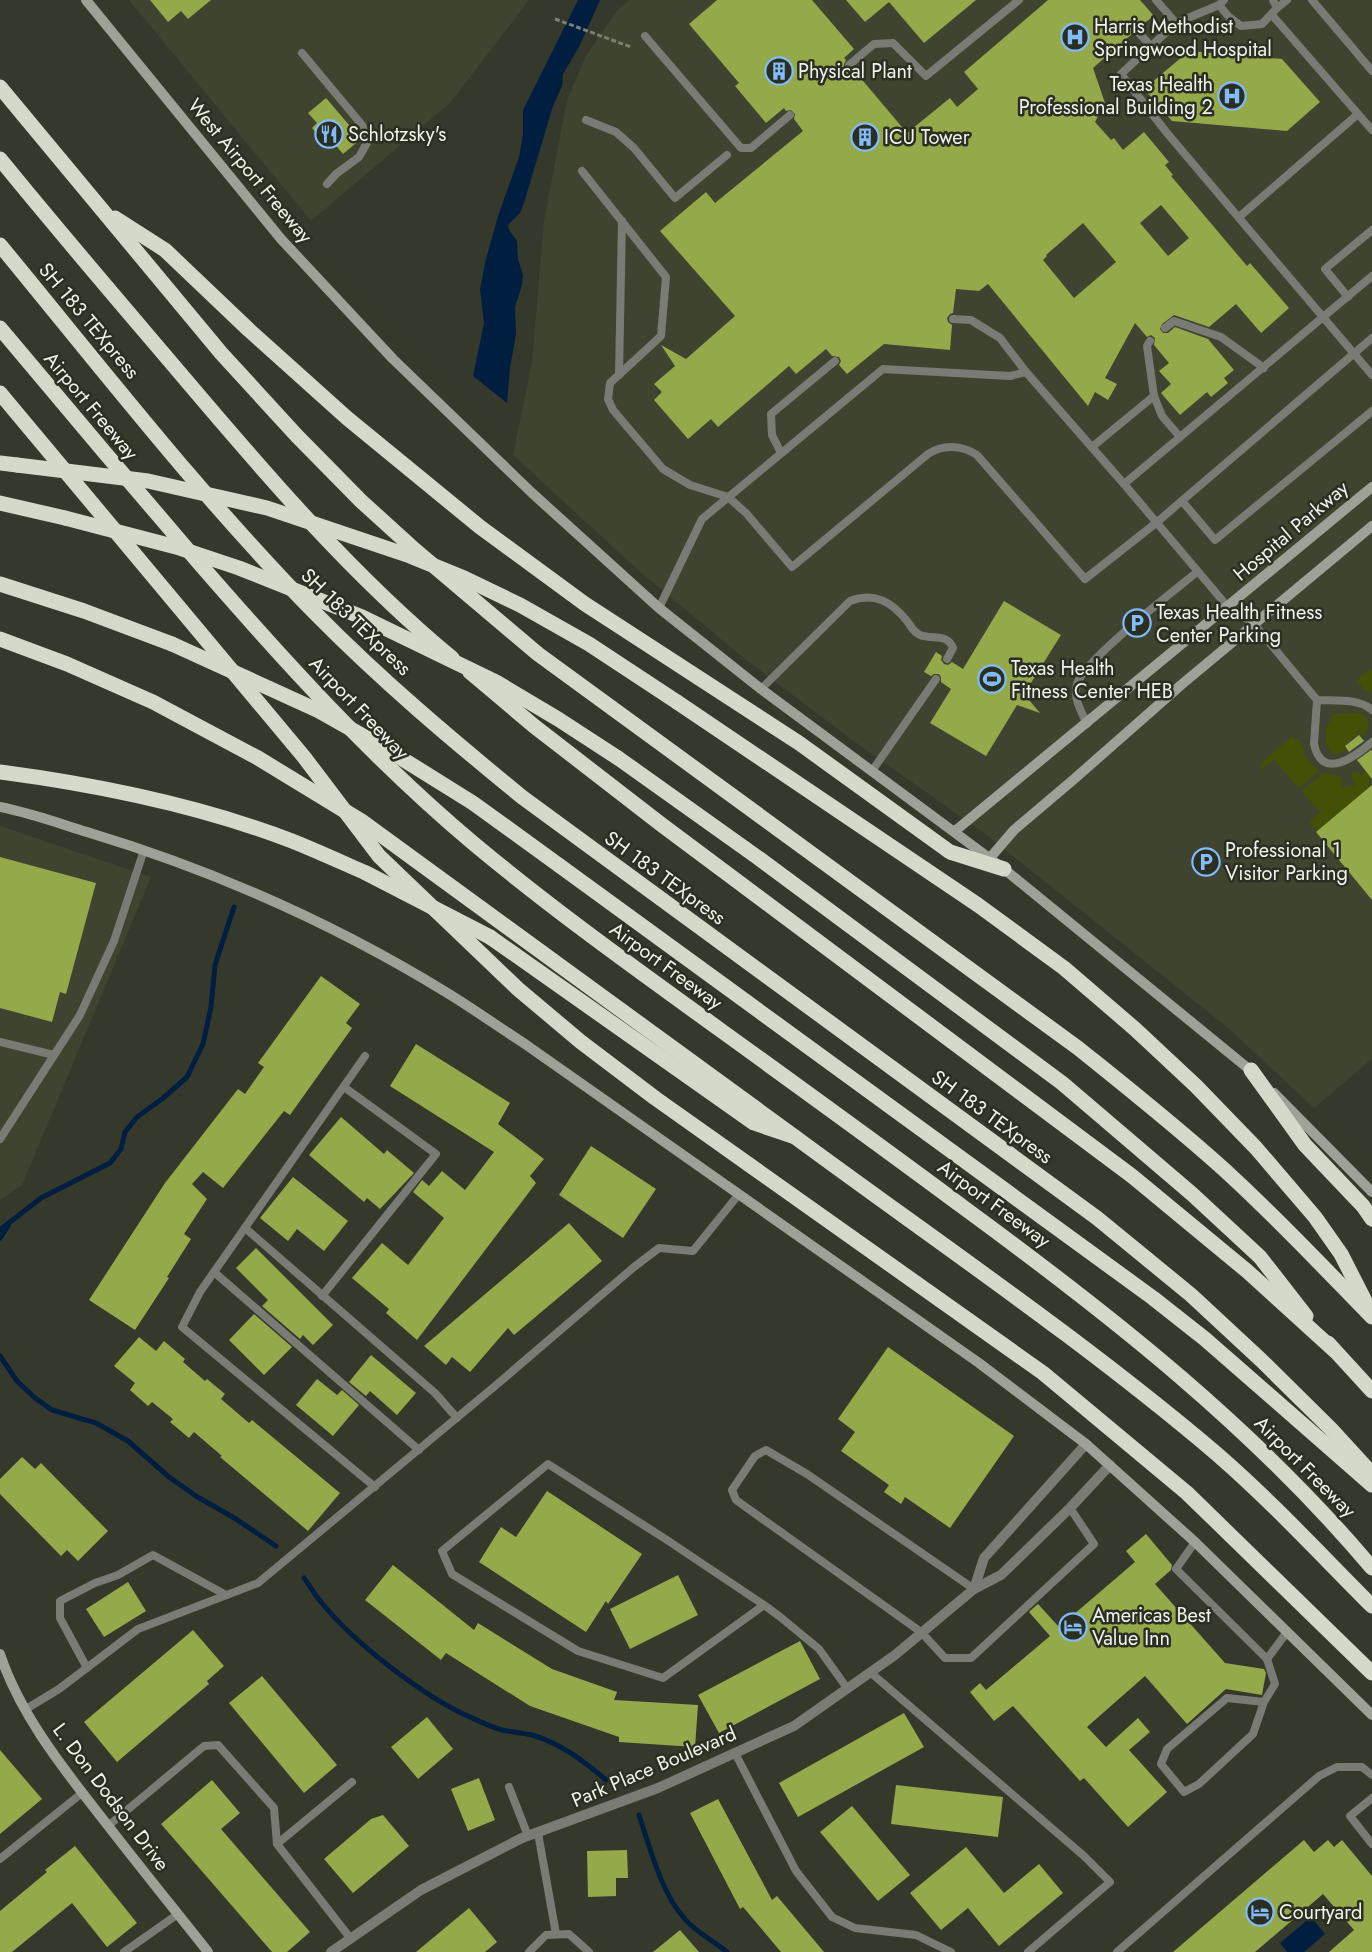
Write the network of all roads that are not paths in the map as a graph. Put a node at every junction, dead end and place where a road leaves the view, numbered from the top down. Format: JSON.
{"nodes":[{"id":1,"x":86,"y":0,"type":"edge"},
{"id":2,"x":1019,"y":0,"type":"edge"},
{"id":3,"x":1156,"y":0,"type":"edge"},
{"id":4,"x":1273,"y":0,"type":"edge"},
{"id":5,"x":1287,"y":0,"type":"edge"},
{"id":6,"x":1312,"y":0,"type":"edge"},
{"id":7,"x":1221,"y":3,"type":"edge"},
{"id":8,"x":1277,"y":8,"type":"junction"},
{"id":9,"x":1272,"y":15,"type":"junction"},
{"id":10,"x":1176,"y":22,"type":"junction"},
{"id":11,"x":1136,"y":30,"type":"dead end"},
{"id":12,"x":645,"y":36,"type":"dead end"},
{"id":13,"x":1151,"y":46,"type":"junction"},
{"id":14,"x":302,"y":53,"type":"dead end"},
{"id":15,"x":849,"y":65,"type":"dead end"},
{"id":16,"x":1372,"y":71,"type":"edge"},
{"id":17,"x":0,"y":87,"type":"edge"},
{"id":18,"x":1358,"y":114,"type":"junction"},
{"id":19,"x":790,"y":115,"type":"dead end"},
{"id":20,"x":586,"y":120,"type":"dead end"},
{"id":21,"x":1372,"y":130,"type":"edge"},
{"id":22,"x":727,"y":155,"type":"dead end"},
{"id":23,"x":0,"y":159,"type":"edge"},
{"id":24,"x":582,"y":171,"type":"dead end"},
{"id":25,"x":327,"y":184,"type":"dead end"},
{"id":26,"x":103,"y":211,"type":"junction"},
{"id":27,"x":1239,"y":217,"type":"junction"},
{"id":28,"x":622,"y":221,"type":"junction"},
{"id":29,"x":1372,"y":230,"type":"edge"},
{"id":30,"x":0,"y":245,"type":"edge"},
{"id":31,"x":1372,"y":276,"type":"edge"},
{"id":32,"x":1348,"y":297,"type":"junction"},
{"id":33,"x":1324,"y":318,"type":"junction"},
{"id":34,"x":953,"y":319,"type":"dead end"},
{"id":35,"x":0,"y":328,"type":"edge"},
{"id":36,"x":1165,"y":328,"type":"dead end"},
{"id":37,"x":1372,"y":338,"type":"edge"},
{"id":38,"x":1150,"y":340,"type":"dead end"},
{"id":39,"x":1354,"y":353,"type":"junction"},
{"id":40,"x":835,"y":360,"type":"dead end"},
{"id":41,"x":1264,"y":368,"type":"junction"},
{"id":42,"x":1026,"y":372,"type":"junction"},
{"id":43,"x":619,"y":375,"type":"junction"},
{"id":44,"x":1372,"y":375,"type":"edge"},
{"id":45,"x":0,"y":393,"type":"edge"},
{"id":46,"x":1154,"y":396,"type":"junction"},
{"id":47,"x":1372,"y":411,"type":"edge"},
{"id":48,"x":1180,"y":437,"type":"junction"},
{"id":49,"x":1092,"y":447,"type":"junction"},
{"id":50,"x":781,"y":453,"type":"junction"},
{"id":51,"x":0,"y":463,"type":"edge"},
{"id":52,"x":1124,"y":484,"type":"junction"},
{"id":53,"x":1372,"y":487,"type":"edge"},
{"id":54,"x":728,"y":497,"type":"junction"},
{"id":55,"x":1182,"y":501,"type":"junction"},
{"id":56,"x":0,"y":503,"type":"edge"},
{"id":57,"x":1156,"y":523,"type":"junction"},
{"id":58,"x":1372,"y":526,"type":"edge"},
{"id":59,"x":1197,"y":572,"type":"junction"},
{"id":60,"x":0,"y":584,"type":"edge"},
{"id":61,"x":1228,"y":607,"type":"junction"},
{"id":62,"x":659,"y":608,"type":"junction"},
{"id":63,"x":1254,"y":624,"type":"junction"},
{"id":64,"x":0,"y":639,"type":"edge"},
{"id":65,"x":947,"y":659,"type":"dead end"},
{"id":66,"x":936,"y":679,"type":"dead end"},
{"id":67,"x":761,"y":689,"type":"junction"},
{"id":68,"x":1317,"y":700,"type":"junction"},
{"id":69,"x":1372,"y":710,"type":"edge"},
{"id":70,"x":1087,"y":724,"type":"junction"},
{"id":71,"x":1372,"y":742,"type":"edge"},
{"id":72,"x":872,"y":771,"type":"junction"},
{"id":73,"x":0,"y":772,"type":"edge"},
{"id":74,"x":0,"y":807,"type":"edge"},
{"id":75,"x":955,"y":831,"type":"junction"},
{"id":76,"x":144,"y":850,"type":"junction"},
{"id":77,"x":990,"y":858,"type":"junction"},
{"id":78,"x":1004,"y":869,"type":"junction"},
{"id":79,"x":0,"y":1042,"type":"edge"},
{"id":80,"x":54,"y":1055,"type":"junction"},
{"id":81,"x":365,"y":1056,"type":"dead end"},
{"id":82,"x":1251,"y":1070,"type":"junction"},
{"id":83,"x":344,"y":1086,"type":"junction"},
{"id":84,"x":795,"y":1137,"type":"junction"},
{"id":85,"x":0,"y":1139,"type":"edge"},
{"id":86,"x":1372,"y":1192,"type":"edge"},
{"id":87,"x":739,"y":1194,"type":"junction"},
{"id":88,"x":1372,"y":1219,"type":"edge"},
{"id":89,"x":245,"y":1228,"type":"junction"},
{"id":90,"x":214,"y":1272,"type":"junction"},
{"id":91,"x":322,"y":1296,"type":"junction"},
{"id":92,"x":1372,"y":1316,"type":"edge"},
{"id":93,"x":1335,"y":1351,"type":"junction"},
{"id":94,"x":1372,"y":1392,"type":"edge"},
{"id":95,"x":457,"y":1418,"type":"junction"},
{"id":96,"x":1086,"y":1444,"type":"junction"},
{"id":97,"x":419,"y":1450,"type":"junction"},
{"id":98,"x":1110,"y":1465,"type":"junction"},
{"id":99,"x":1372,"y":1474,"type":"edge"},
{"id":100,"x":1372,"y":1485,"type":"edge"},
{"id":101,"x":375,"y":1487,"type":"junction"},
{"id":102,"x":1070,"y":1508,"type":"junction"},
{"id":103,"x":1195,"y":1542,"type":"junction"},
{"id":104,"x":1372,"y":1568,"type":"edge"},
{"id":105,"x":974,"y":1589,"type":"junction"},
{"id":106,"x":226,"y":1595,"type":"junction"},
{"id":107,"x":764,"y":1605,"type":"junction"},
{"id":108,"x":1372,"y":1606,"type":"edge"},
{"id":109,"x":921,"y":1632,"type":"junction"},
{"id":110,"x":1287,"y":1632,"type":"junction"},
{"id":111,"x":0,"y":1654,"type":"edge"},
{"id":112,"x":1267,"y":1659,"type":"junction"},
{"id":113,"x":87,"y":1668,"type":"junction"},
{"id":114,"x":870,"y":1672,"type":"junction"},
{"id":115,"x":1372,"y":1673,"type":"edge"},
{"id":116,"x":847,"y":1688,"type":"junction"},
{"id":117,"x":1264,"y":1702,"type":"junction"},
{"id":118,"x":26,"y":1709,"type":"junction"},
{"id":119,"x":1372,"y":1715,"type":"edge"},
{"id":120,"x":735,"y":1753,"type":"junction"},
{"id":121,"x":1372,"y":1775,"type":"edge"},
{"id":122,"x":352,"y":1782,"type":"dead end"},
{"id":123,"x":509,"y":1787,"type":"dead end"},
{"id":124,"x":82,"y":1793,"type":"junction"},
{"id":125,"x":1372,"y":1798,"type":"edge"},
{"id":126,"x":108,"y":1826,"type":"junction"},
{"id":127,"x":533,"y":1834,"type":"junction"},
{"id":128,"x":277,"y":1844,"type":"junction"},
{"id":129,"x":1372,"y":1844,"type":"edge"},
{"id":130,"x":0,"y":1859,"type":"edge"},
{"id":131,"x":178,"y":1914,"type":"junction"},
{"id":132,"x":556,"y":1934,"type":"junction"},
{"id":133,"x":351,"y":1939,"type":"junction"},
{"id":134,"x":124,"y":1952,"type":"edge"},
{"id":135,"x":208,"y":1952,"type":"edge"},
{"id":136,"x":331,"y":1952,"type":"edge"},
{"id":137,"x":529,"y":1952,"type":"edge"},
{"id":138,"x":589,"y":1952,"type":"edge"},
{"id":139,"x":952,"y":1952,"type":"edge"},
{"id":140,"x":1028,"y":1952,"type":"edge"},
{"id":141,"x":1117,"y":1952,"type":"edge"}],
"edges":[{"from":1,"to":62,"type":"main road","name":"West Airport Freeway"},
{"from":2,"to":15,"type":"lane"},
{"from":3,"to":10,"type":"lane"},
{"from":4,"to":8,"type":"lane"},
{"from":5,"to":8,"type":"lane"},
{"from":6,"to":16,"type":"lane"},
{"from":7,"to":9,"type":"lane"},
{"from":7,"to":10,"type":"lane"},
{"from":8,"to":9,"type":"lane"},
{"from":9,"to":18,"type":"lane"},
{"from":10,"to":13,"type":"lane"},
{"from":11,"to":13,"type":"lane"},
{"from":12,"to":19,"type":"lane"},
{"from":13,"to":27,"type":"lane"},
{"from":14,"to":25,"type":"lane"},
{"from":17,"to":26,"type":"highway"},
{"from":18,"to":21,"type":"lane"},
{"from":18,"to":27,"type":"lane"},
{"from":20,"to":22,"type":"lane"},
{"from":23,"to":93,"type":"highway","name":"SH 183 TEXpress"},
{"from":24,"to":28,"type":"lane"},
{"from":26,"to":78,"type":"highway"},
{"from":26,"to":92,"type":"highway"},
{"from":27,"to":33,"type":"lane"},
{"from":28,"to":43,"type":"lane"},
{"from":28,"to":43,"type":"lane"},
{"from":29,"to":32,"type":"lane"},
{"from":30,"to":99,"type":"highway","name":"SH 183 TEXpress"},
{"from":31,"to":32,"type":"lane"},
{"from":32,"to":33,"type":"lane"},
{"from":33,"to":39,"type":"lane"},
{"from":33,"to":41,"type":"lane"},
{"from":34,"to":42,"type":"lane"},
{"from":35,"to":104,"type":"highway","name":"Airport Freeway"},
{"from":36,"to":41,"type":"lane"},
{"from":37,"to":39,"type":"lane"},
{"from":38,"to":46,"type":"lane"},
{"from":39,"to":44,"type":"lane"},
{"from":39,"to":55,"type":"lane"},
{"from":40,"to":50,"type":"lane"},
{"from":41,"to":48,"type":"lane"},
{"from":42,"to":49,"type":"lane"},
{"from":42,"to":50,"type":"lane"},
{"from":43,"to":54,"type":"lane"},
{"from":45,"to":115,"type":"highway"},
{"from":46,"to":48,"type":"lane"},
{"from":46,"to":49,"type":"lane"},
{"from":47,"to":55,"type":"lane"},
{"from":48,"to":52,"type":"lane"},
{"from":49,"to":52,"type":"lane"},
{"from":50,"to":54,"type":"lane"},
{"from":51,"to":92,"type":"highway","bridge":true},
{"from":52,"to":57,"type":"lane"},
{"from":53,"to":61,"type":"main road","name":"Hospital Parkway"},
{"from":54,"to":57,"type":"lane"},
{"from":54,"to":62,"type":"lane"},
{"from":55,"to":57,"type":"lane"},
{"from":56,"to":93,"type":"highway","bridge":true},
{"from":57,"to":59,"type":"lane"},
{"from":58,"to":63,"type":"main road"},
{"from":59,"to":61,"type":"lane"},
{"from":59,"to":70,"type":"lane"},
{"from":60,"to":100,"type":"highway","bridge":true},
{"from":61,"to":63,"type":"lane"},
{"from":61,"to":70,"type":"main road","name":"Hospital Parkway"},
{"from":62,"to":67,"type":"main road"},
{"from":63,"to":68,"type":"lane"},
{"from":63,"to":77,"type":"main road"},
{"from":64,"to":84,"type":"highway","bridge":true},
{"from":65,"to":67,"type":"lane"},
{"from":66,"to":72,"type":"lane"},
{"from":67,"to":72,"type":"main road"},
{"from":68,"to":69,"type":"lane"},
{"from":68,"to":71,"type":"lane"},
{"from":70,"to":75,"type":"main road","name":"Hospital Parkway"},
{"from":72,"to":75,"type":"main road"},
{"from":73,"to":84,"type":"highway","bridge":true},
{"from":74,"to":76,"type":"main road"},
{"from":75,"to":77,"type":"main road"},
{"from":76,"to":80,"type":"lane"},
{"from":76,"to":87,"type":"main road"},
{"from":77,"to":78,"type":"main road"},
{"from":78,"to":82,"type":"main road"},
{"from":79,"to":80,"type":"lane"},
{"from":80,"to":85,"type":"lane"},
{"from":81,"to":83,"type":"lane"},
{"from":82,"to":86,"type":"main road"},
{"from":82,"to":88,"type":"highway"},
{"from":83,"to":89,"type":"lane"},
{"from":83,"to":91,"type":"lane"},
{"from":84,"to":108,"type":"highway"},
{"from":87,"to":95,"type":"lane"},
{"from":87,"to":96,"type":"main road"},
{"from":89,"to":90,"type":"lane"},
{"from":89,"to":91,"type":"lane"},
{"from":90,"to":97,"type":"lane"},
{"from":90,"to":101,"type":"lane"},
{"from":91,"to":95,"type":"lane"},
{"from":93,"to":94,"type":"highway"},
{"from":95,"to":97,"type":"lane"},
{"from":96,"to":98,"type":"main road"},
{"from":96,"to":105,"type":"street"},
{"from":97,"to":101,"type":"lane"},
{"from":98,"to":102,"type":"street","name":"Park Place Boulevard"},
{"from":98,"to":103,"type":"main road"},
{"from":101,"to":106,"type":"lane"},
{"from":102,"to":105,"type":"street","name":"Park Place Boulevard"},
{"from":102,"to":109,"type":"lane"},
{"from":103,"to":110,"type":"main road"},
{"from":103,"to":112,"type":"lane"},
{"from":105,"to":109,"type":"street","name":"Park Place Boulevard"},
{"from":105,"to":109,"type":"lane"},
{"from":106,"to":113,"type":"lane"},
{"from":106,"to":113,"type":"lane"},
{"from":107,"to":107,"type":"lane"},
{"from":107,"to":116,"type":"lane"},
{"from":109,"to":114,"type":"street","name":"Park Place Boulevard"},
{"from":110,"to":112,"type":"lane"},
{"from":110,"to":119,"type":"main road"},
{"from":111,"to":118,"type":"main road","name":"L. Don Dodson Drive"},
{"from":112,"to":117,"type":"lane"},
{"from":113,"to":118,"type":"lane"},
{"from":114,"to":116,"type":"street","name":"Park Place Boulevard"},
{"from":114,"to":140,"type":"lane"},
{"from":116,"to":120,"type":"street","name":"Park Place Boulevard"},
{"from":117,"to":117,"type":"lane"},
{"from":118,"to":124,"type":"main road","name":"L. Don Dodson Drive"},
{"from":120,"to":127,"type":"street","name":"Park Place Boulevard"},
{"from":120,"to":139,"type":"lane"},
{"from":121,"to":141,"type":"lane"},
{"from":122,"to":128,"type":"lane"},
{"from":123,"to":127,"type":"lane"},
{"from":124,"to":126,"type":"main road","name":"L. Don Dodson Drive"},
{"from":124,"to":130,"type":"lane"},
{"from":125,"to":129,"type":"lane"},
{"from":126,"to":128,"type":"lane"},
{"from":126,"to":131,"type":"main road","name":"L. Don Dodson Drive"},
{"from":127,"to":132,"type":"lane"},
{"from":127,"to":133,"type":"street","name":"Park Place Boulevard"},
{"from":128,"to":133,"type":"lane"},
{"from":131,"to":134,"type":"lane"},
{"from":131,"to":135,"type":"main road","name":"L. Don Dodson Drive"},
{"from":132,"to":137,"type":"lane"},
{"from":132,"to":138,"type":"lane"},
{"from":133,"to":136,"type":"street","name":"Park Place Boulevard"}]}
